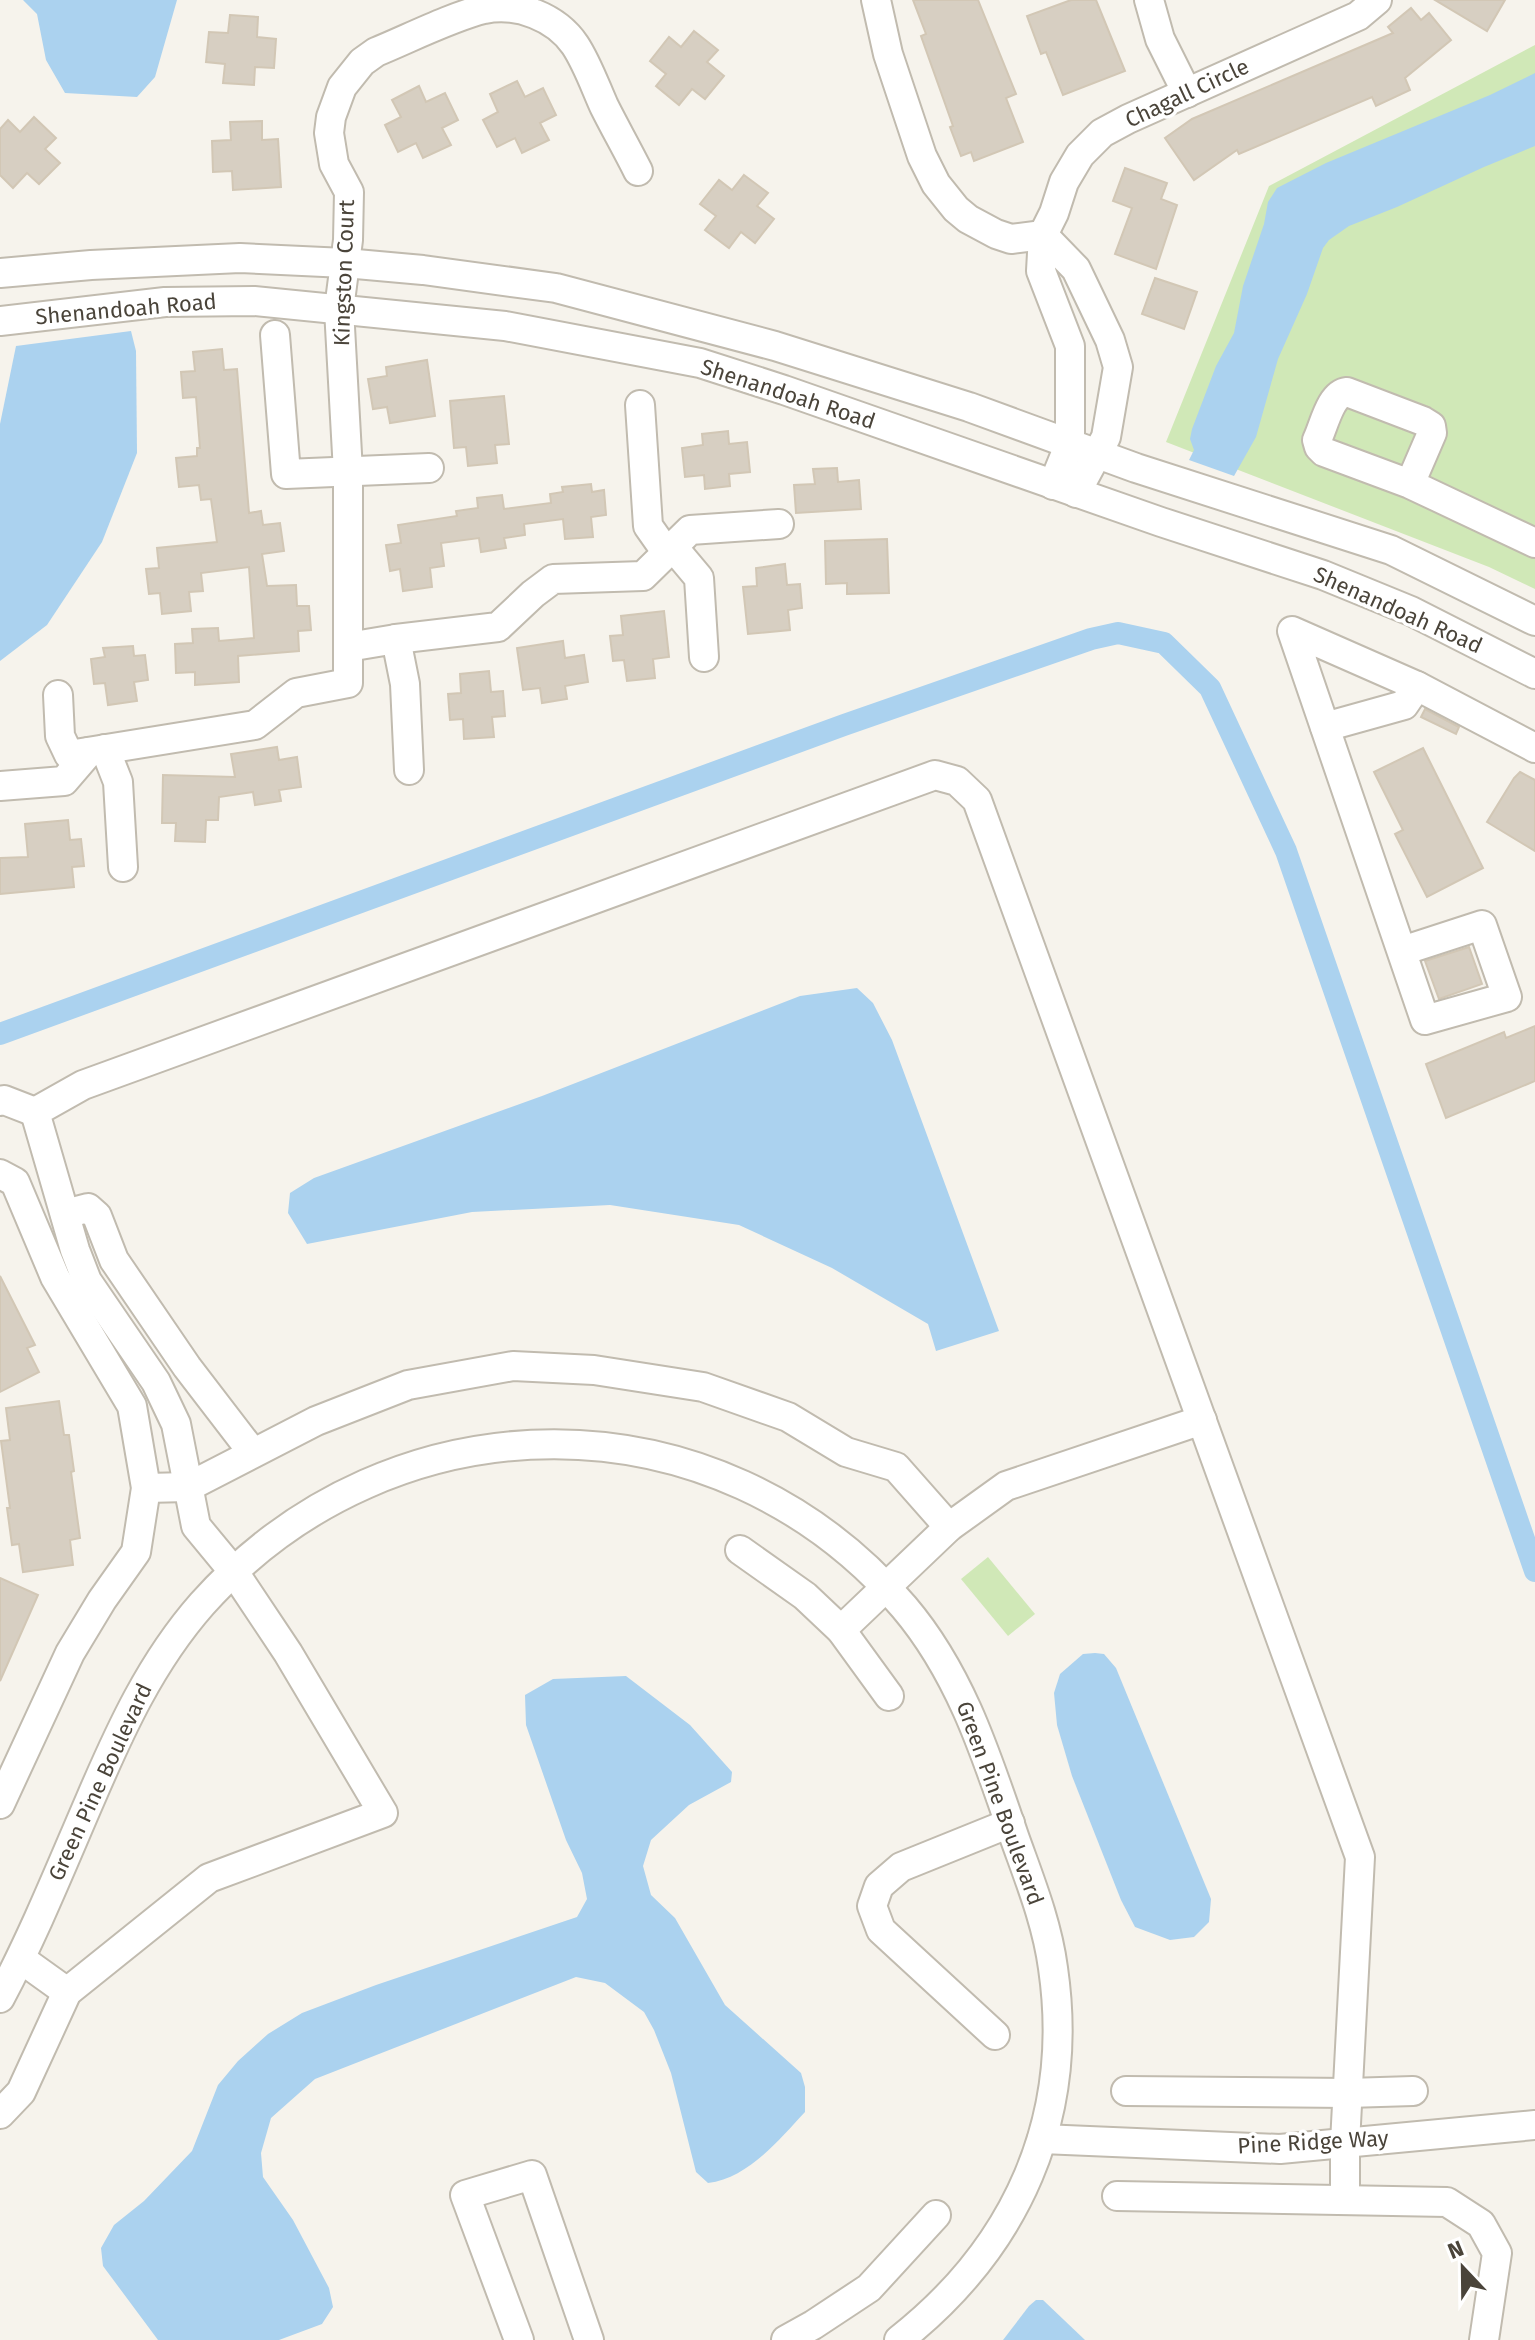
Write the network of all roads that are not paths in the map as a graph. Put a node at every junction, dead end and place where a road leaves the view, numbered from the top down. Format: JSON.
{"nodes":[{"id":1,"x":876,"y":0,"type":"edge"},
{"id":2,"x":1149,"y":0,"type":"edge"},
{"id":3,"x":1377,"y":0,"type":"edge"},
{"id":4,"x":540,"y":7,"type":"edge"},
{"id":5,"x":1187,"y":93,"type":"junction"},
{"id":6,"x":638,"y":171,"type":"dead end"},
{"id":7,"x":1043,"y":235,"type":"junction"},
{"id":8,"x":345,"y":263,"type":"junction"},
{"id":9,"x":0,"y":273,"type":"edge"},
{"id":10,"x":339,"y":309,"type":"junction"},
{"id":11,"x":0,"y":321,"type":"edge"},
{"id":12,"x":275,"y":335,"type":"dead end"},
{"id":13,"x":640,"y":405,"type":"dead end"},
{"id":14,"x":1070,"y":443,"type":"junction"},
{"id":15,"x":1097,"y":455,"type":"junction"},
{"id":16,"x":429,"y":468,"type":"dead end"},
{"id":17,"x":348,"y":472,"type":"junction"},
{"id":18,"x":1410,"y":484,"type":"dead end"},
{"id":19,"x":1065,"y":489,"type":"junction"},
{"id":20,"x":779,"y":524,"type":"dead end"},
{"id":21,"x":1535,"y":543,"type":"edge"},
{"id":22,"x":670,"y":550,"type":"junction"},
{"id":23,"x":1535,"y":621,"type":"edge"},
{"id":24,"x":396,"y":639,"type":"junction"},
{"id":25,"x":348,"y":647,"type":"junction"},
{"id":26,"x":704,"y":657,"type":"dead end"},
{"id":27,"x":1535,"y":674,"type":"edge"},
{"id":28,"x":1417,"y":686,"type":"junction"},
{"id":29,"x":58,"y":695,"type":"dead end"},
{"id":30,"x":1325,"y":727,"type":"junction"},
{"id":31,"x":1535,"y":748,"type":"edge"},
{"id":32,"x":88,"y":752,"type":"junction"},
{"id":33,"x":409,"y":770,"type":"dead end"},
{"id":34,"x":0,"y":786,"type":"edge"},
{"id":35,"x":123,"y":867,"type":"dead end"},
{"id":36,"x":1402,"y":951,"type":"dead end"},
{"id":37,"x":0,"y":1101,"type":"edge"},
{"id":38,"x":35,"y":1112,"type":"junction"},
{"id":39,"x":0,"y":1174,"type":"edge"},
{"id":40,"x":65,"y":1214,"type":"junction"},
{"id":41,"x":1202,"y":1420,"type":"junction"},
{"id":42,"x":253,"y":1453,"type":"junction"},
{"id":43,"x":188,"y":1487,"type":"junction"},
{"id":44,"x":146,"y":1488,"type":"junction"},
{"id":45,"x":949,"y":1527,"type":"junction"},
{"id":46,"x":740,"y":1550,"type":"dead end"},
{"id":47,"x":234,"y":1572,"type":"junction"},
{"id":48,"x":886,"y":1587,"type":"junction"},
{"id":49,"x":841,"y":1630,"type":"junction"},
{"id":50,"x":889,"y":1696,"type":"dead end"},
{"id":51,"x":0,"y":1804,"type":"edge"},
{"id":52,"x":1010,"y":1823,"type":"junction"},
{"id":53,"x":21,"y":1959,"type":"junction"},
{"id":54,"x":67,"y":1992,"type":"junction"},
{"id":55,"x":0,"y":1998,"type":"edge"},
{"id":56,"x":995,"y":2035,"type":"dead end"},
{"id":57,"x":1126,"y":2091,"type":"dead end"},
{"id":58,"x":1413,"y":2091,"type":"dead end"},
{"id":59,"x":1348,"y":2093,"type":"junction"},
{"id":60,"x":0,"y":2114,"type":"edge"},
{"id":61,"x":1535,"y":2125,"type":"edge"},
{"id":62,"x":1042,"y":2139,"type":"junction"},
{"id":63,"x":1345,"y":2143,"type":"junction"},
{"id":64,"x":1117,"y":2196,"type":"dead end"},
{"id":65,"x":1345,"y":2200,"type":"junction"},
{"id":66,"x":936,"y":2215,"type":"dead end"},
{"id":67,"x":519,"y":2340,"type":"edge"},
{"id":68,"x":589,"y":2340,"type":"edge"},
{"id":69,"x":786,"y":2340,"type":"edge"},
{"id":70,"x":899,"y":2340,"type":"edge"},
{"id":71,"x":1484,"y":2340,"type":"edge"}],
"edges":[{"from":1,"to":7,"type":"street"},
{"from":2,"to":5,"type":"street"},
{"from":3,"to":5,"type":"street","name":"Chagall Circle"},
{"from":4,"to":6,"type":"street","name":"Kingston Court"},
{"from":4,"to":8,"type":"street","name":"Kingston Court"},
{"from":5,"to":7,"type":"street","name":"Chagall Circle"},
{"from":7,"to":14,"type":"street","name":"Chagall Circle"},
{"from":7,"to":15,"type":"street"},
{"from":8,"to":9,"type":"street","name":"Shenandoah Road"},
{"from":8,"to":10,"type":"street","name":"Kingston Court"},
{"from":8,"to":14,"type":"street","name":"Shenandoah Road"},
{"from":10,"to":11,"type":"street","name":"Shenandoah Road"},
{"from":10,"to":17,"type":"street","name":"Kingston Court"},
{"from":10,"to":19,"type":"street","name":"Shenandoah Road"},
{"from":12,"to":17,"type":"street"},
{"from":13,"to":22,"type":"street"},
{"from":14,"to":15,"type":"street","name":"Shenandoah Road"},
{"from":14,"to":19,"type":"street","name":"Chagall Circle"},
{"from":15,"to":19,"type":"street"},
{"from":15,"to":23,"type":"street","name":"Shenandoah Road"},
{"from":16,"to":17,"type":"street"},
{"from":17,"to":25,"type":"street","name":"Kingston Court"},
{"from":18,"to":21,"type":"street"},
{"from":19,"to":27,"type":"street","name":"Shenandoah Road"},
{"from":20,"to":22,"type":"street"},
{"from":22,"to":24,"type":"street"},
{"from":22,"to":26,"type":"street"},
{"from":24,"to":25,"type":"street"},
{"from":24,"to":33,"type":"street"},
{"from":25,"to":32,"type":"street","name":"Kingston Court"},
{"from":28,"to":30,"type":"street"},
{"from":28,"to":30,"type":"street"},
{"from":28,"to":31,"type":"street"},
{"from":29,"to":32,"type":"street"},
{"from":30,"to":36,"type":"street"},
{"from":32,"to":34,"type":"street"},
{"from":32,"to":35,"type":"street"},
{"from":37,"to":38,"type":"street"},
{"from":38,"to":40,"type":"street"},
{"from":38,"to":41,"type":"street"},
{"from":39,"to":44,"type":"street"},
{"from":40,"to":42,"type":"street"},
{"from":40,"to":43,"type":"street"},
{"from":41,"to":45,"type":"street"},
{"from":41,"to":59,"type":"street"},
{"from":42,"to":43,"type":"street"},
{"from":42,"to":45,"type":"street"},
{"from":43,"to":44,"type":"street"},
{"from":43,"to":47,"type":"street"},
{"from":44,"to":51,"type":"street"},
{"from":45,"to":48,"type":"street"},
{"from":46,"to":49,"type":"street"},
{"from":47,"to":48,"type":"street","name":"Green Pine Boulevard"},
{"from":47,"to":53,"type":"street","name":"Green Pine Boulevard"},
{"from":47,"to":54,"type":"street"},
{"from":48,"to":49,"type":"street"},
{"from":48,"to":52,"type":"street","name":"Green Pine Boulevard"},
{"from":49,"to":50,"type":"street"},
{"from":52,"to":56,"type":"street"},
{"from":52,"to":62,"type":"street","name":"Green Pine Boulevard"},
{"from":53,"to":54,"type":"street"},
{"from":53,"to":55,"type":"street","name":"Green Pine Boulevard"},
{"from":54,"to":60,"type":"street"},
{"from":57,"to":59,"type":"street"},
{"from":58,"to":59,"type":"street"},
{"from":59,"to":63,"type":"street"},
{"from":61,"to":63,"type":"street","name":"Pine Ridge Way"},
{"from":62,"to":63,"type":"street","name":"Pine Ridge Way"},
{"from":62,"to":70,"type":"street","name":"Green Pine Boulevard"},
{"from":63,"to":65,"type":"street"},
{"from":64,"to":65,"type":"street"},
{"from":65,"to":71,"type":"street"},
{"from":66,"to":69,"type":"street"},
{"from":67,"to":68,"type":"street"}]}
